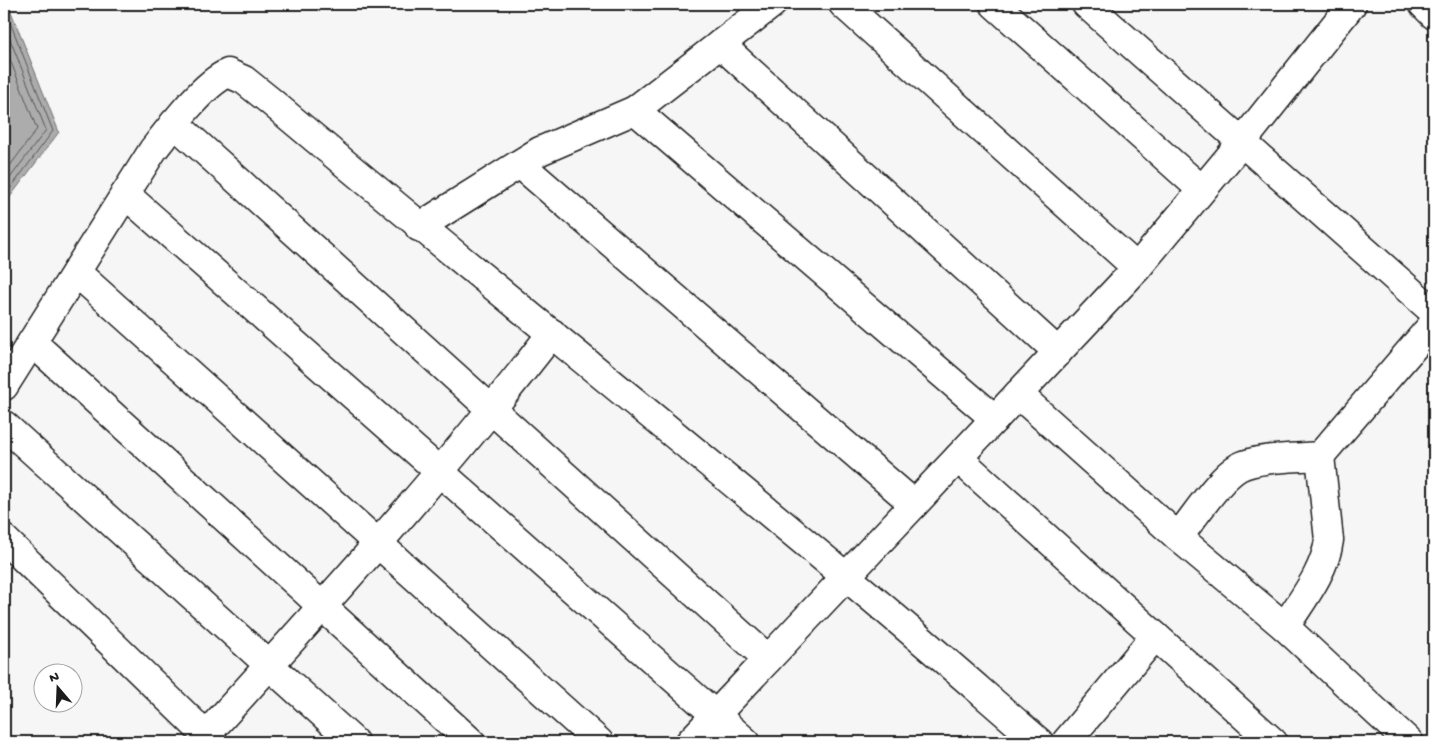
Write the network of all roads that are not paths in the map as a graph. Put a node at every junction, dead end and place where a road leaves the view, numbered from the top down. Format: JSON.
{"nodes":[{"id":1,"x":772,"y":4,"type":"edge"},
{"id":2,"x":844,"y":4,"type":"edge"},
{"id":3,"x":994,"y":4,"type":"edge"},
{"id":4,"x":1086,"y":4,"type":"edge"},
{"id":5,"x":1352,"y":4,"type":"edge"},
{"id":6,"x":1423,"y":4,"type":"edge"},
{"id":7,"x":1434,"y":15,"type":"edge"},
{"id":8,"x":720,"y":44,"type":"junction"},
{"id":9,"x":635,"y":110,"type":"junction"},
{"id":10,"x":174,"y":123,"type":"junction"},
{"id":11,"x":1242,"y":142,"type":"junction"},
{"id":12,"x":520,"y":164,"type":"junction"},
{"id":13,"x":1201,"y":190,"type":"junction"},
{"id":14,"x":125,"y":194,"type":"junction"},
{"id":15,"x":419,"y":227,"type":"junction"},
{"id":16,"x":1137,"y":268,"type":"junction"},
{"id":17,"x":76,"y":272,"type":"junction"},
{"id":18,"x":1434,"y":312,"type":"edge"},
{"id":19,"x":1434,"y":323,"type":"edge"},
{"id":20,"x":552,"y":333,"type":"junction"},
{"id":21,"x":32,"y":342,"type":"junction"},
{"id":22,"x":1058,"y":352,"type":"junction"},
{"id":23,"x":4,"y":386,"type":"edge"},
{"id":24,"x":1018,"y":394,"type":"junction"},
{"id":25,"x":492,"y":410,"type":"junction"},
{"id":26,"x":995,"y":418,"type":"junction"},
{"id":27,"x":4,"y":425,"type":"edge"},
{"id":28,"x":1320,"y":456,"type":"junction"},
{"id":29,"x":958,"y":458,"type":"junction"},
{"id":30,"x":439,"y":471,"type":"junction"},
{"id":31,"x":914,"y":504,"type":"junction"},
{"id":32,"x":1178,"y":537,"type":"junction"},
{"id":33,"x":4,"y":539,"type":"edge"},
{"id":34,"x":378,"y":544,"type":"junction"},
{"id":35,"x":846,"y":576,"type":"junction"},
{"id":36,"x":322,"y":607,"type":"junction"},
{"id":37,"x":1285,"y":628,"type":"junction"},
{"id":38,"x":1155,"y":636,"type":"junction"},
{"id":39,"x":768,"y":659,"type":"junction"},
{"id":40,"x":270,"y":666,"type":"junction"},
{"id":41,"x":716,"y":715,"type":"junction"},
{"id":42,"x":210,"y":739,"type":"edge"},
{"id":43,"x":354,"y":742,"type":"edge"},
{"id":44,"x":471,"y":742,"type":"edge"},
{"id":45,"x":599,"y":742,"type":"edge"},
{"id":46,"x":690,"y":742,"type":"edge"},
{"id":47,"x":746,"y":742,"type":"edge"},
{"id":48,"x":1039,"y":742,"type":"edge"},
{"id":49,"x":1066,"y":742,"type":"edge"},
{"id":50,"x":1273,"y":742,"type":"edge"},
{"id":51,"x":1409,"y":742,"type":"edge"}],
"edges":[{"from":1,"to":8,"type":"main road"},
{"from":2,"to":16,"type":"main road"},
{"from":3,"to":13,"type":"main road"},
{"from":4,"to":11,"type":"main road"},
{"from":5,"to":11,"type":"main road"},
{"from":6,"to":7,"type":"main road"},
{"from":8,"to":9,"type":"main road"},
{"from":8,"to":22,"type":"main road"},
{"from":9,"to":12,"type":"main road"},
{"from":9,"to":26,"type":"main road"},
{"from":10,"to":14,"type":"main road"},
{"from":10,"to":15,"type":"main road"},
{"from":10,"to":25,"type":"main road"},
{"from":11,"to":13,"type":"main road"},
{"from":11,"to":18,"type":"main road"},
{"from":12,"to":15,"type":"main road"},
{"from":12,"to":31,"type":"main road"},
{"from":13,"to":16,"type":"main road"},
{"from":14,"to":17,"type":"main road"},
{"from":14,"to":30,"type":"main road"},
{"from":15,"to":20,"type":"main road"},
{"from":16,"to":22,"type":"main road"},
{"from":17,"to":21,"type":"main road"},
{"from":17,"to":34,"type":"main road"},
{"from":19,"to":28,"type":"main road"},
{"from":20,"to":25,"type":"main road"},
{"from":20,"to":35,"type":"main road"},
{"from":21,"to":23,"type":"main road"},
{"from":21,"to":36,"type":"main road"},
{"from":22,"to":24,"type":"main road"},
{"from":24,"to":26,"type":"main road"},
{"from":24,"to":32,"type":"main road"},
{"from":25,"to":30,"type":"main road"},
{"from":25,"to":39,"type":"main road"},
{"from":26,"to":29,"type":"main road"},
{"from":27,"to":40,"type":"main road"},
{"from":28,"to":32,"type":"main road"},
{"from":28,"to":37,"type":"main road"},
{"from":29,"to":31,"type":"main road"},
{"from":29,"to":38,"type":"main road"},
{"from":30,"to":34,"type":"main road"},
{"from":30,"to":41,"type":"main road"},
{"from":31,"to":35,"type":"main road"},
{"from":32,"to":37,"type":"main road"},
{"from":33,"to":42,"type":"main road"},
{"from":34,"to":36,"type":"main road"},
{"from":34,"to":45,"type":"main road"},
{"from":35,"to":39,"type":"main road"},
{"from":35,"to":48,"type":"main road"},
{"from":36,"to":40,"type":"main road"},
{"from":36,"to":44,"type":"main road"},
{"from":37,"to":51,"type":"main road"},
{"from":38,"to":49,"type":"main road"},
{"from":38,"to":50,"type":"main road"},
{"from":39,"to":41,"type":"main road"},
{"from":40,"to":42,"type":"main road"},
{"from":40,"to":43,"type":"main road"},
{"from":41,"to":46,"type":"main road"},
{"from":41,"to":47,"type":"main road"}]}
